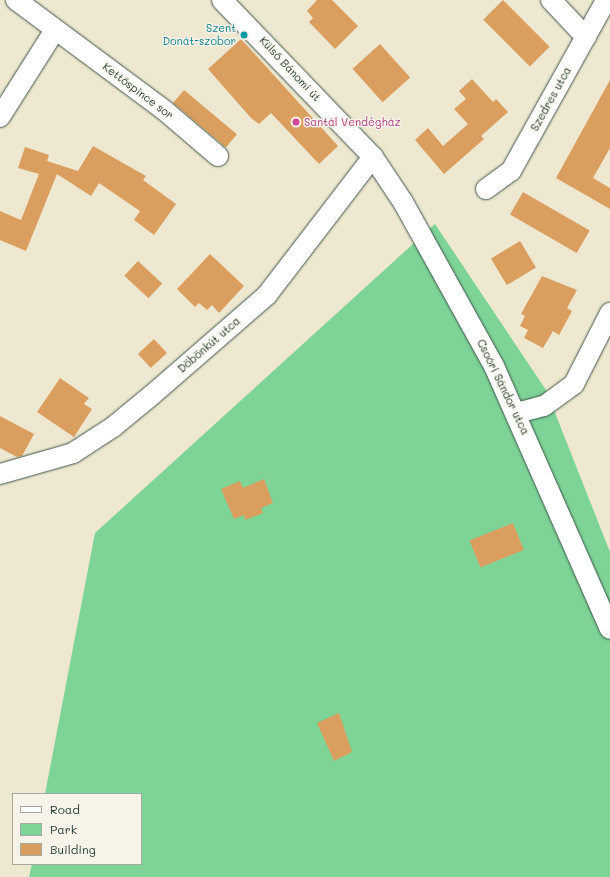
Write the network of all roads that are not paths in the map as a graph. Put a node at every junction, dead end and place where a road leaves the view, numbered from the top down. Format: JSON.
{"nodes":[{"id":1,"x":16,"y":0,"type":"edge"},
{"id":2,"x":222,"y":0,"type":"edge"},
{"id":3,"x":551,"y":0,"type":"edge"},
{"id":4,"x":606,"y":0,"type":"edge"},
{"id":5,"x":55,"y":30,"type":"junction"},
{"id":6,"x":586,"y":37,"type":"junction"},
{"id":7,"x":0,"y":117,"type":"edge"},
{"id":8,"x":218,"y":156,"type":"dead end"},
{"id":9,"x":373,"y":157,"type":"junction"},
{"id":10,"x":486,"y":189,"type":"dead end"},
{"id":11,"x":610,"y":313,"type":"edge"},
{"id":12,"x":517,"y":413,"type":"junction"},
{"id":13,"x":0,"y":474,"type":"edge"},
{"id":14,"x":610,"y":629,"type":"edge"}],
"edges":[{"from":1,"to":5,"type":"street","name":"Kettőspince sor"},
{"from":2,"to":9,"type":"street","name":"Külső Bánomi út"},
{"from":3,"to":6,"type":"street"},
{"from":4,"to":6,"type":"street","name":"Szedres utca"},
{"from":5,"to":7,"type":"street"},
{"from":5,"to":8,"type":"street","name":"Kettőspince sor"},
{"from":6,"to":10,"type":"street","name":"Szedres utca"},
{"from":9,"to":12,"type":"street","name":"Csoóri Sándor utca"},
{"from":9,"to":13,"type":"street","name":"Döbönkút utca"},
{"from":11,"to":12,"type":"street"},
{"from":12,"to":14,"type":"street","name":"Csoóri Sándor utca"}]}
